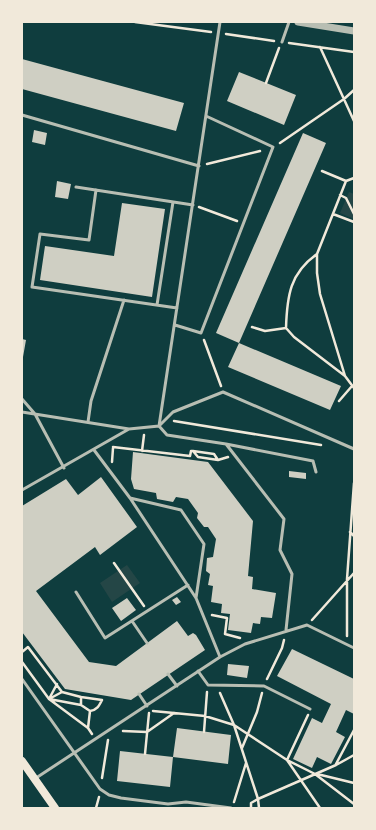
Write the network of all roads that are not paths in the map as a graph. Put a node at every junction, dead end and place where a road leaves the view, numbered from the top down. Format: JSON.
{"nodes":[{"id":1,"x":220,"y":22,"type":"edge"},
{"id":2,"x":289,"y":22,"type":"edge"},
{"id":3,"x":298,"y":22,"type":"edge"},
{"id":4,"x":354,"y":30,"type":"edge"},
{"id":5,"x":282,"y":42,"type":"road end"},
{"id":6,"x":22,"y":115,"type":"edge"},
{"id":7,"x":206,"y":116,"type":"junction"},
{"id":8,"x":199,"y":166,"type":"junction"},
{"id":9,"x":76,"y":187,"type":"dead end"},
{"id":10,"x":96,"y":190,"type":"junction"},
{"id":11,"x":173,"y":202,"type":"junction"},
{"id":12,"x":193,"y":205,"type":"junction"},
{"id":13,"x":124,"y":300,"type":"junction"},
{"id":14,"x":158,"y":305,"type":"junction"},
{"id":15,"x":177,"y":308,"type":"junction"},
{"id":16,"x":175,"y":326,"type":"junction"},
{"id":17,"x":22,"y":399,"type":"edge"},
{"id":18,"x":22,"y":412,"type":"edge"},
{"id":19,"x":35,"y":414,"type":"junction"},
{"id":20,"x":88,"y":422,"type":"junction"},
{"id":21,"x":159,"y":426,"type":"junction"},
{"id":22,"x":129,"y":429,"type":"junction"},
{"id":23,"x":226,"y":444,"type":"junction"},
{"id":24,"x":354,"y":449,"type":"edge"},
{"id":25,"x":94,"y":450,"type":"junction"},
{"id":26,"x":64,"y":468,"type":"junction"},
{"id":27,"x":316,"y":472,"type":"dead end"},
{"id":28,"x":22,"y":490,"type":"edge"},
{"id":29,"x":130,"y":498,"type":"junction"},
{"id":30,"x":188,"y":585,"type":"junction"},
{"id":31,"x":76,"y":592,"type":"dead end"},
{"id":32,"x":196,"y":598,"type":"junction"},
{"id":33,"x":132,"y":621,"type":"junction"},
{"id":34,"x":286,"y":630,"type":"junction"},
{"id":35,"x":147,"y":643,"type":"dead end"},
{"id":36,"x":354,"y":648,"type":"edge"},
{"id":37,"x":220,"y":657,"type":"junction"},
{"id":38,"x":198,"y":671,"type":"junction"},
{"id":39,"x":168,"y":674,"type":"dead end"},
{"id":40,"x":22,"y":679,"type":"edge"},
{"id":41,"x":177,"y":686,"type":"junction"},
{"id":42,"x":139,"y":694,"type":"dead end"},
{"id":43,"x":146,"y":706,"type":"junction"},
{"id":44,"x":310,"y":709,"type":"road end"},
{"id":45,"x":74,"y":752,"type":"junction"},
{"id":46,"x":22,"y":761,"type":"edge"},
{"id":47,"x":35,"y":779,"type":"junction"},
{"id":48,"x":55,"y":808,"type":"edge"},
{"id":49,"x":60,"y":808,"type":"edge"},
{"id":50,"x":232,"y":808,"type":"edge"}],
"edges":[{"from":1,"to":7,"type":"lane"},
{"from":2,"to":5,"type":"lane"},
{"from":3,"to":4,"type":"street"},
{"from":6,"to":8,"type":"lane"},
{"from":7,"to":8,"type":"lane"},
{"from":7,"to":16,"type":"lane"},
{"from":8,"to":12,"type":"lane"},
{"from":9,"to":10,"type":"lane"},
{"from":10,"to":11,"type":"lane"},
{"from":10,"to":13,"type":"lane"},
{"from":11,"to":12,"type":"lane"},
{"from":11,"to":14,"type":"lane"},
{"from":12,"to":15,"type":"lane"},
{"from":13,"to":14,"type":"lane"},
{"from":13,"to":20,"type":"lane"},
{"from":14,"to":15,"type":"lane"},
{"from":15,"to":16,"type":"lane"},
{"from":16,"to":21,"type":"lane"},
{"from":17,"to":19,"type":"lane"},
{"from":18,"to":19,"type":"lane"},
{"from":19,"to":20,"type":"lane"},
{"from":19,"to":26,"type":"lane"},
{"from":20,"to":22,"type":"lane"},
{"from":21,"to":22,"type":"lane"},
{"from":21,"to":23,"type":"lane"},
{"from":21,"to":24,"type":"lane"},
{"from":22,"to":25,"type":"lane"},
{"from":23,"to":27,"type":"lane"},
{"from":23,"to":34,"type":"lane"},
{"from":25,"to":26,"type":"lane"},
{"from":25,"to":29,"type":"lane"},
{"from":26,"to":28,"type":"lane"},
{"from":29,"to":30,"type":"lane"},
{"from":29,"to":32,"type":"lane"},
{"from":30,"to":32,"type":"lane"},
{"from":30,"to":33,"type":"lane"},
{"from":31,"to":33,"type":"lane"},
{"from":32,"to":37,"type":"lane"},
{"from":33,"to":35,"type":"lane"},
{"from":34,"to":36,"type":"lane"},
{"from":34,"to":37,"type":"lane"},
{"from":37,"to":38,"type":"lane"},
{"from":38,"to":41,"type":"lane"},
{"from":38,"to":44,"type":"lane"},
{"from":39,"to":41,"type":"lane"},
{"from":40,"to":45,"type":"lane"},
{"from":41,"to":43,"type":"lane"},
{"from":42,"to":43,"type":"lane"},
{"from":43,"to":45,"type":"lane"},
{"from":45,"to":47,"type":"lane"},
{"from":45,"to":50,"type":"lane"},
{"from":46,"to":47,"type":"main road"},
{"from":47,"to":48,"type":"main road"},
{"from":47,"to":49,"type":"main road"}]}
